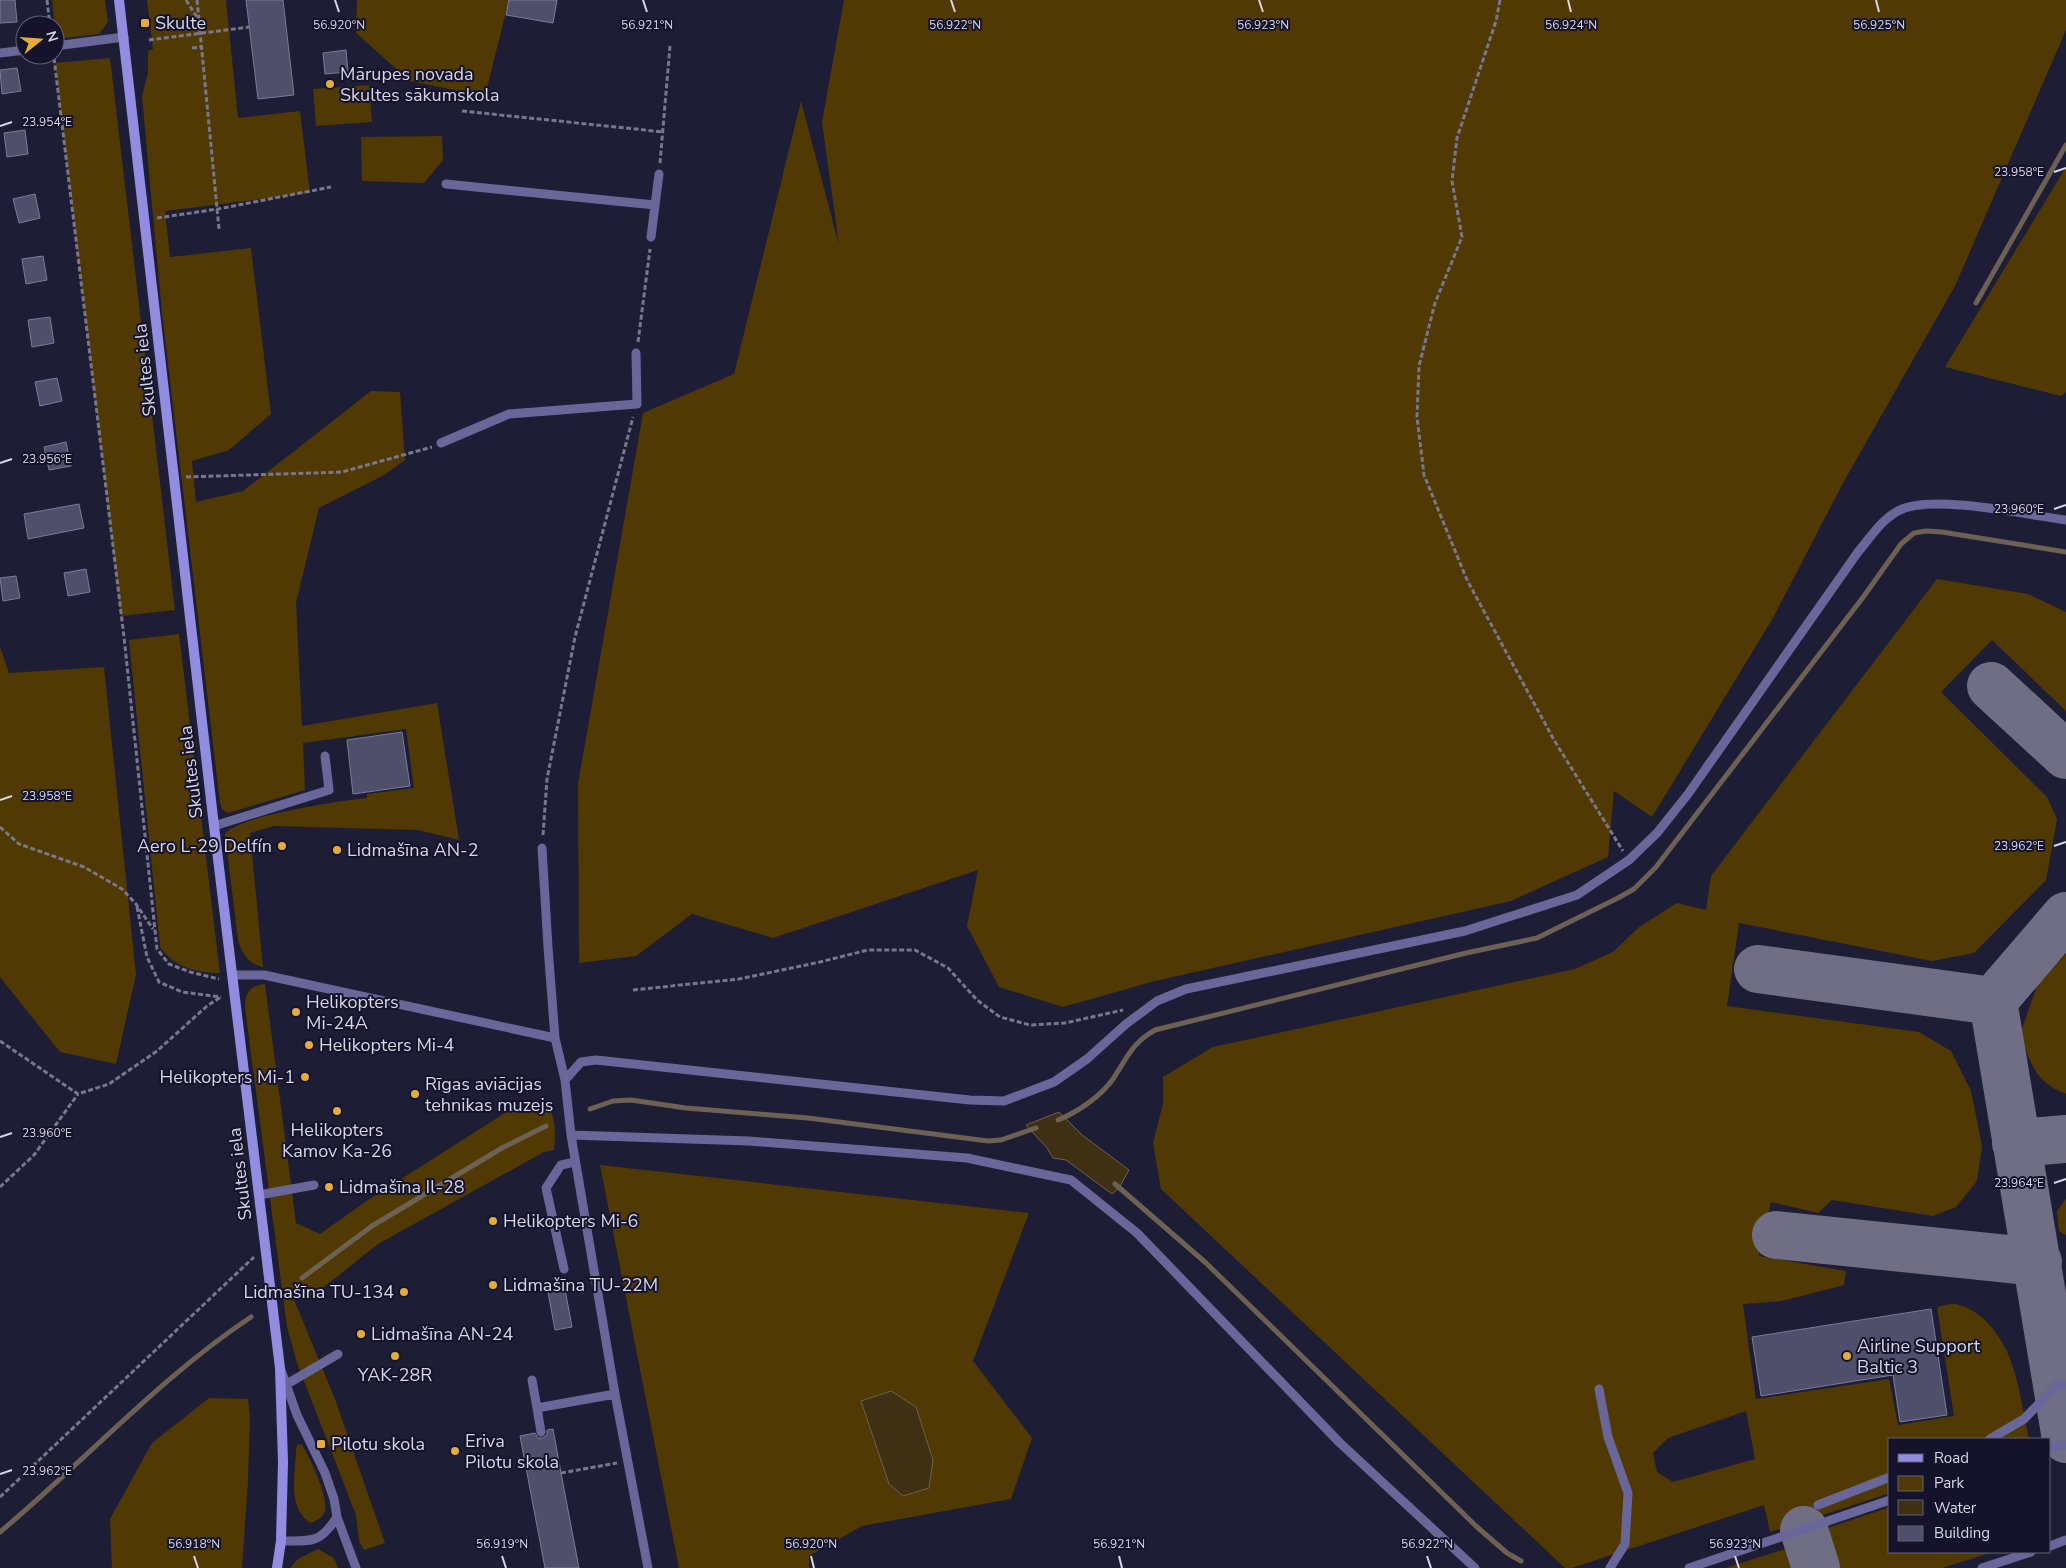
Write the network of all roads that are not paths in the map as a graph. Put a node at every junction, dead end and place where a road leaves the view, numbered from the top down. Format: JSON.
{"nodes":[{"id":1,"x":119,"y":0,"type":"edge"},
{"id":2,"x":124,"y":37,"type":"junction"},
{"id":3,"x":65,"y":45,"type":"edge"},
{"id":4,"x":15,"y":51,"type":"edge"},
{"id":5,"x":0,"y":53,"type":"edge"},
{"id":6,"x":659,"y":174,"type":"road end"},
{"id":7,"x":446,"y":184,"type":"dead end"},
{"id":8,"x":655,"y":205,"type":"junction"},
{"id":9,"x":652,"y":237,"type":"road end"},
{"id":10,"x":636,"y":353,"type":"road end"},
{"id":11,"x":441,"y":444,"type":"road end"},
{"id":12,"x":2066,"y":520,"type":"edge"},
{"id":13,"x":325,"y":756,"type":"dead end"},
{"id":14,"x":214,"y":826,"type":"junction"},
{"id":15,"x":542,"y":848,"type":"road end"},
{"id":16,"x":232,"y":975,"type":"junction"},
{"id":17,"x":556,"y":1038,"type":"junction"},
{"id":18,"x":565,"y":1080,"type":"junction"},
{"id":19,"x":571,"y":1135,"type":"junction"},
{"id":20,"x":575,"y":1162,"type":"junction"},
{"id":21,"x":314,"y":1185,"type":"dead end"},
{"id":22,"x":259,"y":1195,"type":"junction"},
{"id":23,"x":564,"y":1269,"type":"dead end"},
{"id":24,"x":338,"y":1354,"type":"dead end"},
{"id":25,"x":280,"y":1368,"type":"junction"},
{"id":26,"x":532,"y":1380,"type":"dead end"},
{"id":27,"x":288,"y":1384,"type":"junction"},
{"id":28,"x":2066,"y":1386,"type":"edge"},
{"id":29,"x":1599,"y":1389,"type":"dead end"},
{"id":30,"x":615,"y":1394,"type":"junction"},
{"id":31,"x":537,"y":1408,"type":"junction"},
{"id":32,"x":541,"y":1432,"type":"dead end"},
{"id":33,"x":1992,"y":1438,"type":"edge"},
{"id":34,"x":2066,"y":1445,"type":"edge"},
{"id":35,"x":2051,"y":1447,"type":"edge"},
{"id":36,"x":1888,"y":1478,"type":"edge"},
{"id":37,"x":1888,"y":1501,"type":"edge"},
{"id":38,"x":1818,"y":1505,"type":"dead end"},
{"id":39,"x":338,"y":1518,"type":"junction"},
{"id":40,"x":2066,"y":1540,"type":"edge"},
{"id":41,"x":281,"y":1541,"type":"junction"},
{"id":42,"x":2051,"y":1546,"type":"edge"},
{"id":43,"x":2029,"y":1553,"type":"edge"},
{"id":44,"x":277,"y":1568,"type":"edge"},
{"id":45,"x":356,"y":1568,"type":"edge"},
{"id":46,"x":648,"y":1568,"type":"edge"},
{"id":47,"x":1475,"y":1568,"type":"edge"},
{"id":48,"x":1610,"y":1568,"type":"edge"},
{"id":49,"x":1689,"y":1568,"type":"edge"},
{"id":50,"x":1982,"y":1568,"type":"edge"}],
"edges":[{"from":1,"to":2,"type":"main road","name":"Skultes iela"},
{"from":2,"to":3,"type":"lane"},
{"from":2,"to":14,"type":"main road","name":"Skultes iela"},
{"from":4,"to":5,"type":"lane"},
{"from":6,"to":8,"type":"lane"},
{"from":7,"to":8,"type":"lane"},
{"from":8,"to":9,"type":"lane"},
{"from":10,"to":11,"type":"lane"},
{"from":12,"to":18,"type":"lane"},
{"from":13,"to":14,"type":"lane"},
{"from":14,"to":16,"type":"main road","name":"Skultes iela"},
{"from":15,"to":17,"type":"lane"},
{"from":16,"to":17,"type":"lane"},
{"from":16,"to":22,"type":"main road","name":"Skultes iela"},
{"from":17,"to":18,"type":"lane"},
{"from":18,"to":19,"type":"lane"},
{"from":19,"to":20,"type":"lane"},
{"from":19,"to":47,"type":"lane"},
{"from":20,"to":23,"type":"lane"},
{"from":20,"to":30,"type":"lane"},
{"from":21,"to":22,"type":"lane"},
{"from":22,"to":25,"type":"main road","name":"Skultes iela"},
{"from":24,"to":27,"type":"lane"},
{"from":25,"to":27,"type":"lane"},
{"from":25,"to":41,"type":"main road","name":"Skultes iela"},
{"from":26,"to":31,"type":"lane"},
{"from":27,"to":39,"type":"lane"},
{"from":28,"to":33,"type":"lane"},
{"from":29,"to":48,"type":"lane"},
{"from":30,"to":31,"type":"lane"},
{"from":30,"to":46,"type":"lane"},
{"from":31,"to":32,"type":"lane"},
{"from":34,"to":35,"type":"lane"},
{"from":36,"to":38,"type":"lane"},
{"from":37,"to":49,"type":"lane"},
{"from":39,"to":41,"type":"lane"},
{"from":39,"to":45,"type":"lane"},
{"from":40,"to":42,"type":"lane"},
{"from":41,"to":44,"type":"main road","name":"Skultes iela"},
{"from":43,"to":50,"type":"lane"}]}
